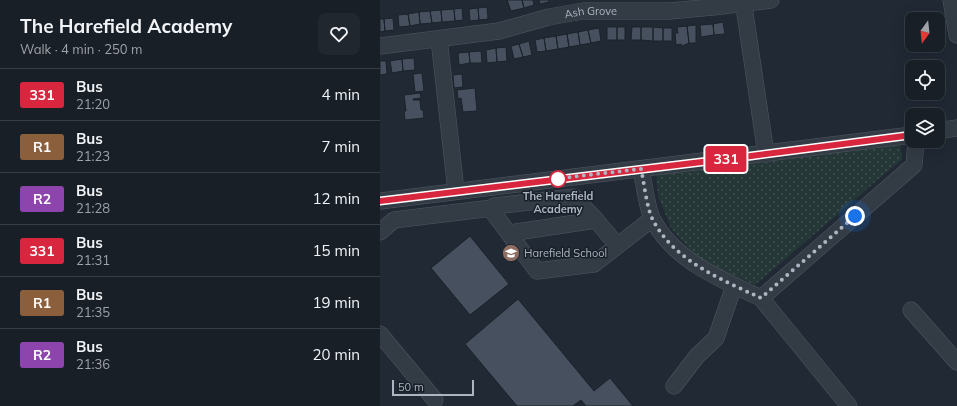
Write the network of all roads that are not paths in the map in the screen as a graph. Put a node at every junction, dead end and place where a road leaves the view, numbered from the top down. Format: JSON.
{"nodes":[{"id":1,"x":771,"y":0,"type":"edge"},
{"id":2,"x":951,"y":0,"type":"edge"},
{"id":3,"x":744,"y":2,"type":"edge"},
{"id":4,"x":653,"y":6,"type":"edge"},
{"id":5,"x":957,"y":35,"type":"edge"},
{"id":6,"x":439,"y":39,"type":"junction"},
{"id":7,"x":380,"y":46,"type":"edge"},
{"id":8,"x":957,"y":128,"type":"edge"},
{"id":9,"x":945,"y":130,"type":"edge"},
{"id":10,"x":905,"y":135,"type":"edge"},
{"id":11,"x":915,"y":148,"type":"edge"},
{"id":12,"x":766,"y":154,"type":"junction"},
{"id":13,"x":641,"y":169,"type":"junction"},
{"id":14,"x":456,"y":191,"type":"junction"},
{"id":15,"x":380,"y":201,"type":"edge"},
{"id":16,"x":492,"y":208,"type":"junction"},
{"id":17,"x":652,"y":219,"type":"junction"},
{"id":18,"x":596,"y":220,"type":"junction"},
{"id":19,"x":380,"y":232,"type":"edge"},
{"id":20,"x":510,"y":233,"type":"junction"},
{"id":21,"x":617,"y":245,"type":"junction"},
{"id":22,"x":734,"y":286,"type":"junction"},
{"id":23,"x":761,"y":298,"type":"junction"},
{"id":24,"x":911,"y":310,"type":"dead end"},
{"id":25,"x":380,"y":334,"type":"edge"},
{"id":26,"x":957,"y":362,"type":"edge"},
{"id":27,"x":674,"y":386,"type":"dead end"},
{"id":28,"x":435,"y":400,"type":"dead end"},
{"id":29,"x":849,"y":406,"type":"edge"}],
"edges":[{"from":1,"to":3,"type":"street","name":"Ash Grove"},
{"from":2,"to":5,"type":"street"},
{"from":3,"to":4,"type":"street","name":"Ash Grove"},
{"from":3,"to":12,"type":"street"},
{"from":4,"to":6,"type":"street","name":"Ash Grove"},
{"from":6,"to":7,"type":"street","name":"Ash Grove"},
{"from":6,"to":14,"type":"street"},
{"from":8,"to":9,"type":"street"},
{"from":10,"to":12,"type":"street"},
{"from":11,"to":23,"type":"street"},
{"from":12,"to":13,"type":"street"},
{"from":13,"to":14,"type":"street"},
{"from":13,"to":17,"type":"street"},
{"from":14,"to":15,"type":"street"},
{"from":16,"to":18,"type":"street"},
{"from":16,"to":19,"type":"street"},
{"from":16,"to":20,"type":"street"},
{"from":17,"to":21,"type":"street"},
{"from":17,"to":22,"type":"street"},
{"from":18,"to":20,"type":"street"},
{"from":18,"to":21,"type":"street"},
{"from":20,"to":21,"type":"street"},
{"from":22,"to":23,"type":"street"},
{"from":22,"to":27,"type":"street"},
{"from":23,"to":29,"type":"street"},
{"from":24,"to":26,"type":"street"},
{"from":25,"to":28,"type":"street"}]}
